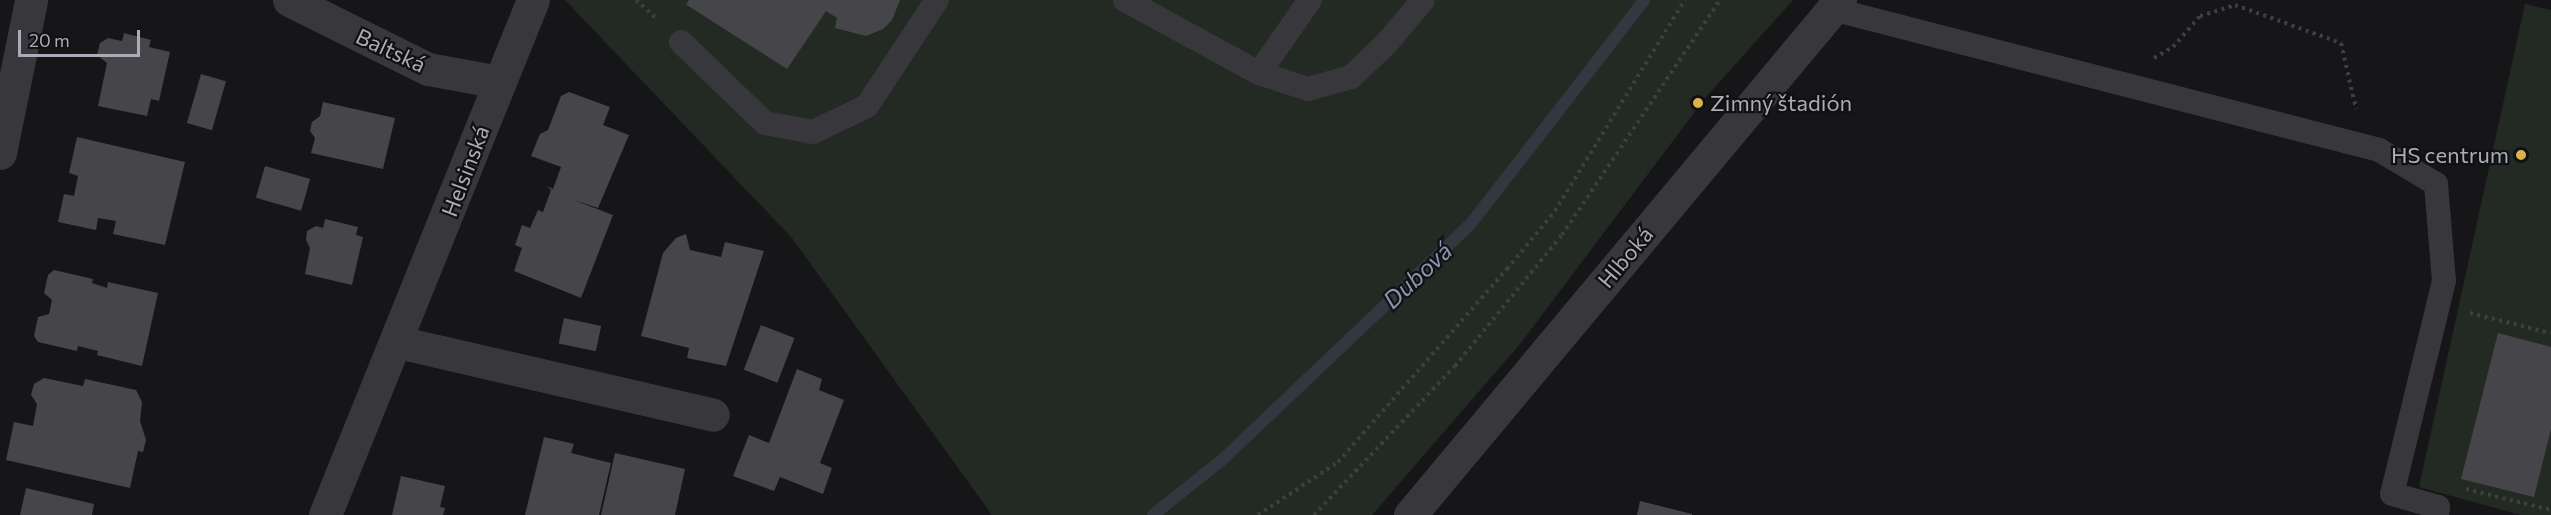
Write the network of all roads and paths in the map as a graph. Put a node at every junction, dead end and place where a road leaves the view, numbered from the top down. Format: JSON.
{"nodes":[{"id":1,"x":31,"y":0,"type":"edge"},
{"id":2,"x":289,"y":0,"type":"edge"},
{"id":3,"x":533,"y":0,"type":"edge"},
{"id":4,"x":937,"y":0,"type":"edge"},
{"id":5,"x":1125,"y":0,"type":"edge"},
{"id":6,"x":1311,"y":0,"type":"edge"},
{"id":7,"x":1423,"y":0,"type":"edge"},
{"id":8,"x":1685,"y":0,"type":"edge"},
{"id":9,"x":1720,"y":0,"type":"edge"},
{"id":10,"x":1836,"y":5,"type":"edge"},
{"id":11,"x":681,"y":42,"type":"dead end"},
{"id":12,"x":1259,"y":73,"type":"junction"},
{"id":13,"x":2111,"y":81,"type":"junction"},
{"id":14,"x":500,"y":82,"type":"junction"},
{"id":15,"x":2364,"y":146,"type":"junction"},
{"id":16,"x":0,"y":153,"type":"edge"},
{"id":17,"x":2439,"y":305,"type":"junction"},
{"id":18,"x":2551,"y":333,"type":"edge"},
{"id":19,"x":398,"y":342,"type":"junction"},
{"id":20,"x":713,"y":415,"type":"dead end"},
{"id":21,"x":2463,"y":488,"type":"dead end"},
{"id":22,"x":2551,"y":510,"type":"edge"},
{"id":23,"x":325,"y":515,"type":"edge"},
{"id":24,"x":1258,"y":515,"type":"edge"},
{"id":25,"x":1314,"y":515,"type":"edge"},
{"id":26,"x":1410,"y":515,"type":"edge"},
{"id":27,"x":2437,"y":515,"type":"edge"}],
"edges":[{"from":1,"to":16,"type":"street"},
{"from":2,"to":14,"type":"street","name":"Baltská"},
{"from":3,"to":14,"type":"street","name":"Helsinská"},
{"from":4,"to":11,"type":"lane"},
{"from":5,"to":12,"type":"lane"},
{"from":6,"to":12,"type":"lane"},
{"from":7,"to":12,"type":"lane"},
{"from":8,"to":24,"type":"path"},
{"from":9,"to":25,"type":"path"},
{"from":10,"to":13,"type":"lane"},
{"from":10,"to":26,"type":"street","name":"Hlboká"},
{"from":13,"to":15,"type":"lane"},
{"from":13,"to":15,"type":"path"},
{"from":14,"to":19,"type":"street","name":"Helsinská"},
{"from":15,"to":17,"type":"lane"},
{"from":17,"to":18,"type":"path"},
{"from":17,"to":27,"type":"lane"},
{"from":19,"to":20,"type":"street"},
{"from":19,"to":23,"type":"street","name":"Helsinská"},
{"from":21,"to":22,"type":"path"}]}
